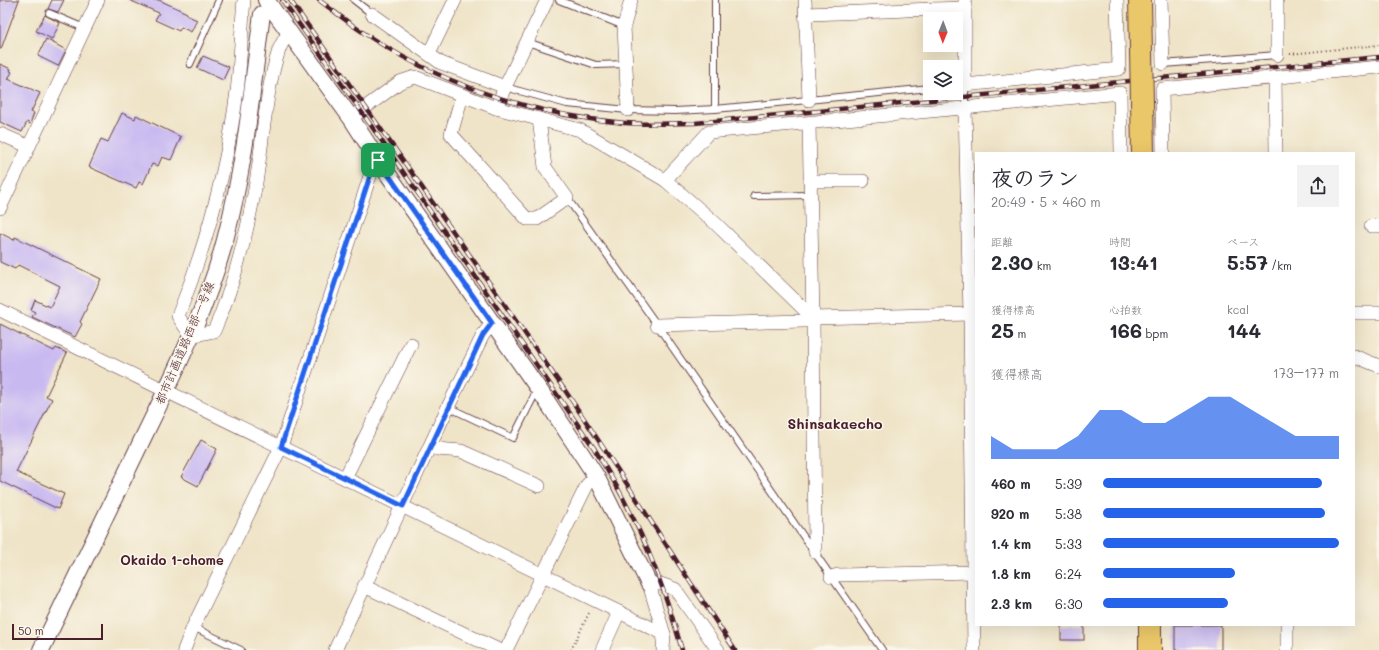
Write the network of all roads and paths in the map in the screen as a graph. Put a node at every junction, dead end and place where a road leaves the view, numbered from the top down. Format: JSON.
{"nodes":[{"id":1,"x":98,"y":0,"type":"edge"},
{"id":2,"x":219,"y":0,"type":"edge"},
{"id":3,"x":244,"y":0,"type":"edge"},
{"id":4,"x":354,"y":0,"type":"edge"},
{"id":5,"x":455,"y":0,"type":"edge"},
{"id":6,"x":547,"y":0,"type":"edge"},
{"id":7,"x":559,"y":0,"type":"edge"},
{"id":8,"x":631,"y":0,"type":"edge"},
{"id":9,"x":715,"y":0,"type":"edge"},
{"id":10,"x":805,"y":0,"type":"edge"},
{"id":11,"x":1117,"y":0,"type":"edge"},
{"id":12,"x":1140,"y":0,"type":"edge"},
{"id":13,"x":1160,"y":0,"type":"edge"},
{"id":14,"x":1278,"y":0,"type":"edge"},
{"id":15,"x":965,"y":4,"type":"edge"},
{"id":16,"x":264,"y":7,"type":"edge"},
{"id":17,"x":49,"y":13,"type":"dead end"},
{"id":18,"x":372,"y":14,"type":"joint"},
{"id":19,"x":805,"y":14,"type":"junction"},
{"id":20,"x":624,"y":26,"type":"junction"},
{"id":21,"x":84,"y":28,"type":"junction"},
{"id":22,"x":289,"y":32,"type":"junction"},
{"id":23,"x":1161,"y":35,"type":"junction"},
{"id":24,"x":1118,"y":37,"type":"junction"},
{"id":25,"x":527,"y":42,"type":"junction"},
{"id":26,"x":1379,"y":45,"type":"edge"},
{"id":27,"x":429,"y":54,"type":"junction"},
{"id":28,"x":1277,"y":55,"type":"junction"},
{"id":29,"x":962,"y":60,"type":"edge"},
{"id":30,"x":190,"y":64,"type":"dead end"},
{"id":31,"x":626,"y":64,"type":"junction"},
{"id":32,"x":1163,"y":64,"type":"joint"},
{"id":33,"x":1379,"y":67,"type":"edge"},
{"id":34,"x":1275,"y":78,"type":"junction"},
{"id":35,"x":963,"y":86,"type":"edge"},
{"id":36,"x":505,"y":87,"type":"junction"},
{"id":37,"x":923,"y":89,"type":"edge"},
{"id":38,"x":462,"y":96,"type":"junction"},
{"id":39,"x":963,"y":99,"type":"edge"},
{"id":40,"x":809,"y":100,"type":"junction"},
{"id":41,"x":496,"y":108,"type":"junction"},
{"id":42,"x":965,"y":108,"type":"junction"},
{"id":43,"x":715,"y":109,"type":"junction"},
{"id":44,"x":628,"y":110,"type":"junction"},
{"id":45,"x":352,"y":118,"type":"junction"},
{"id":46,"x":539,"y":119,"type":"junction"},
{"id":47,"x":808,"y":123,"type":"junction"},
{"id":48,"x":1162,"y":124,"type":"junction"},
{"id":49,"x":1120,"y":126,"type":"junction"},
{"id":50,"x":0,"y":134,"type":"edge"},
{"id":51,"x":28,"y":146,"type":"junction"},
{"id":52,"x":1121,"y":152,"type":"edge"},
{"id":53,"x":1143,"y":152,"type":"edge"},
{"id":54,"x":1163,"y":152,"type":"edge"},
{"id":55,"x":1276,"y":152,"type":"edge"},
{"id":56,"x":378,"y":160,"type":"junction"},
{"id":57,"x":665,"y":180,"type":"junction"},
{"id":58,"x":810,"y":181,"type":"junction"},
{"id":59,"x":863,"y":181,"type":"dead end"},
{"id":60,"x":810,"y":195,"type":"junction"},
{"id":61,"x":754,"y":196,"type":"dead end"},
{"id":62,"x":567,"y":198,"type":"junction"},
{"id":63,"x":0,"y":208,"type":"edge"},
{"id":64,"x":0,"y":310,"type":"edge"},
{"id":65,"x":1355,"y":313,"type":"edge"},
{"id":66,"x":1379,"y":313,"type":"edge"},
{"id":67,"x":973,"y":314,"type":"edge"},
{"id":68,"x":813,"y":318,"type":"junction"},
{"id":69,"x":492,"y":323,"type":"junction"},
{"id":70,"x":658,"y":325,"type":"junction"},
{"id":71,"x":191,"y":336,"type":"junction"},
{"id":72,"x":411,"y":344,"type":"dead end"},
{"id":73,"x":1355,"y":356,"type":"edge"},
{"id":74,"x":1379,"y":366,"type":"edge"},
{"id":75,"x":538,"y":388,"type":"junction"},
{"id":76,"x":166,"y":391,"type":"junction"},
{"id":77,"x":448,"y":407,"type":"junction"},
{"id":78,"x":431,"y":444,"type":"junction"},
{"id":79,"x":281,"y":447,"type":"junction"},
{"id":80,"x":596,"y":476,"type":"junction"},
{"id":81,"x":345,"y":478,"type":"junction"},
{"id":82,"x":539,"y":486,"type":"dead end"},
{"id":83,"x":403,"y":506,"type":"junction"},
{"id":84,"x":814,"y":552,"type":"junction"},
{"id":85,"x":974,"y":572,"type":"edge"},
{"id":86,"x":543,"y":574,"type":"junction"},
{"id":87,"x":831,"y":577,"type":"junction"},
{"id":88,"x":650,"y":584,"type":"junction"},
{"id":89,"x":364,"y":586,"type":"junction"},
{"id":90,"x":595,"y":600,"type":"junction"},
{"id":91,"x":619,"y":612,"type":"junction"},
{"id":92,"x":1150,"y":626,"type":"edge"},
{"id":93,"x":1287,"y":626,"type":"edge"},
{"id":94,"x":193,"y":627,"type":"junction"},
{"id":95,"x":664,"y":634,"type":"junction"},
{"id":96,"x":41,"y":650,"type":"edge"},
{"id":97,"x":184,"y":650,"type":"edge"},
{"id":98,"x":241,"y":650,"type":"edge"},
{"id":99,"x":335,"y":650,"type":"edge"},
{"id":100,"x":499,"y":650,"type":"edge"},
{"id":101,"x":506,"y":650,"type":"edge"},
{"id":102,"x":571,"y":650,"type":"edge"},
{"id":103,"x":602,"y":650,"type":"edge"},
{"id":104,"x":663,"y":650,"type":"edge"},
{"id":105,"x":718,"y":650,"type":"edge"},
{"id":106,"x":882,"y":650,"type":"edge"},
{"id":107,"x":974,"y":650,"type":"edge"},
{"id":108,"x":1150,"y":650,"type":"edge"},
{"id":109,"x":1287,"y":650,"type":"edge"}],
"edges":[{"from":1,"to":21,"type":"street"},
{"from":2,"to":30,"type":"lane"},
{"from":3,"to":71,"type":"street"},
{"from":4,"to":18,"type":"lane"},
{"from":5,"to":27,"type":"street"},
{"from":6,"to":25,"type":"street"},
{"from":7,"to":20,"type":"lane"},
{"from":8,"to":20,"type":"street"},
{"from":9,"to":43,"type":"lane"},
{"from":10,"to":19,"type":"street"},
{"from":11,"to":24,"type":"street"},
{"from":12,"to":53,"type":"highway","bridge":true},
{"from":13,"to":23,"type":"street"},
{"from":14,"to":28,"type":"street"},
{"from":15,"to":19,"type":"street"},
{"from":15,"to":29,"type":"street"},
{"from":16,"to":22,"type":"street"},
{"from":16,"to":71,"type":"street","name":"都市計画道路西部一号線"},
{"from":17,"to":21,"type":"lane"},
{"from":18,"to":27,"type":"street"},
{"from":19,"to":40,"type":"street"},
{"from":20,"to":31,"type":"street"},
{"from":21,"to":51,"type":"street"},
{"from":22,"to":45,"type":"street"},
{"from":22,"to":71,"type":"street"},
{"from":23,"to":24,"type":"street"},
{"from":23,"to":32,"type":"street"},
{"from":24,"to":35,"type":"street"},
{"from":25,"to":31,"type":"lane"},
{"from":25,"to":36,"type":"street"},
{"from":26,"to":28,"type":"path"},
{"from":27,"to":36,"type":"street"},
{"from":28,"to":32,"type":"lane"},
{"from":31,"to":44,"type":"street"},
{"from":33,"to":34,"type":"street"},
{"from":34,"to":48,"type":"street"},
{"from":34,"to":55,"type":"street"},
{"from":36,"to":41,"type":"street"},
{"from":36,"to":44,"type":"lane"},
{"from":37,"to":40,"type":"lane"},
{"from":38,"to":41,"type":"street"},
{"from":38,"to":45,"type":"street"},
{"from":38,"to":62,"type":"street"},
{"from":39,"to":42,"type":"lane"},
{"from":40,"to":43,"type":"lane"},
{"from":41,"to":46,"type":"street"},
{"from":42,"to":47,"type":"street"},
{"from":42,"to":49,"type":"street"},
{"from":42,"to":67,"type":"street"},
{"from":43,"to":44,"type":"lane"},
{"from":45,"to":56,"type":"street"},
{"from":46,"to":57,"type":"street"},
{"from":46,"to":62,"type":"street"},
{"from":47,"to":57,"type":"street"},
{"from":47,"to":58,"type":"street"},
{"from":48,"to":49,"type":"street"},
{"from":48,"to":54,"type":"street"},
{"from":49,"to":52,"type":"street"},
{"from":50,"to":51,"type":"street"},
{"from":51,"to":63,"type":"street"},
{"from":56,"to":69,"type":"street"},
{"from":56,"to":79,"type":"street"},
{"from":57,"to":68,"type":"street"},
{"from":58,"to":59,"type":"street"},
{"from":58,"to":60,"type":"street"},
{"from":60,"to":61,"type":"lane"},
{"from":60,"to":68,"type":"street"},
{"from":62,"to":70,"type":"lane"},
{"from":64,"to":76,"type":"street"},
{"from":65,"to":66,"type":"street"},
{"from":67,"to":68,"type":"street"},
{"from":67,"to":85,"type":"street"},
{"from":68,"to":70,"type":"street"},
{"from":68,"to":84,"type":"street"},
{"from":69,"to":75,"type":"street"},
{"from":69,"to":77,"type":"street"},
{"from":70,"to":84,"type":"lane"},
{"from":71,"to":76,"type":"street","name":"都市計画道路西部一号線"},
{"from":72,"to":81,"type":"street"},
{"from":73,"to":74,"type":"street"},
{"from":75,"to":77,"type":"lane"},
{"from":75,"to":80,"type":"street"},
{"from":76,"to":79,"type":"street"},
{"from":76,"to":96,"type":"street","name":"都市計画道路西部一号線"},
{"from":77,"to":78,"type":"street"},
{"from":78,"to":82,"type":"street"},
{"from":78,"to":83,"type":"street"},
{"from":79,"to":81,"type":"street"},
{"from":79,"to":94,"type":"street"},
{"from":80,"to":86,"type":"street"},
{"from":80,"to":88,"type":"street"},
{"from":81,"to":83,"type":"street"},
{"from":83,"to":86,"type":"street"},
{"from":83,"to":89,"type":"street"},
{"from":84,"to":87,"type":"lane"},
{"from":85,"to":87,"type":"street"},
{"from":85,"to":107,"type":"street"},
{"from":86,"to":90,"type":"street"},
{"from":86,"to":101,"type":"street"},
{"from":87,"to":106,"type":"lane"},
{"from":88,"to":95,"type":"street"},
{"from":88,"to":105,"type":"street"},
{"from":89,"to":99,"type":"street"},
{"from":89,"to":100,"type":"street"},
{"from":90,"to":91,"type":"street"},
{"from":90,"to":102,"type":"path"},
{"from":91,"to":95,"type":"street"},
{"from":91,"to":103,"type":"street"},
{"from":92,"to":108,"type":"highway"},
{"from":93,"to":109,"type":"street"},
{"from":94,"to":97,"type":"street"},
{"from":94,"to":98,"type":"lane"},
{"from":95,"to":104,"type":"street"}]}
